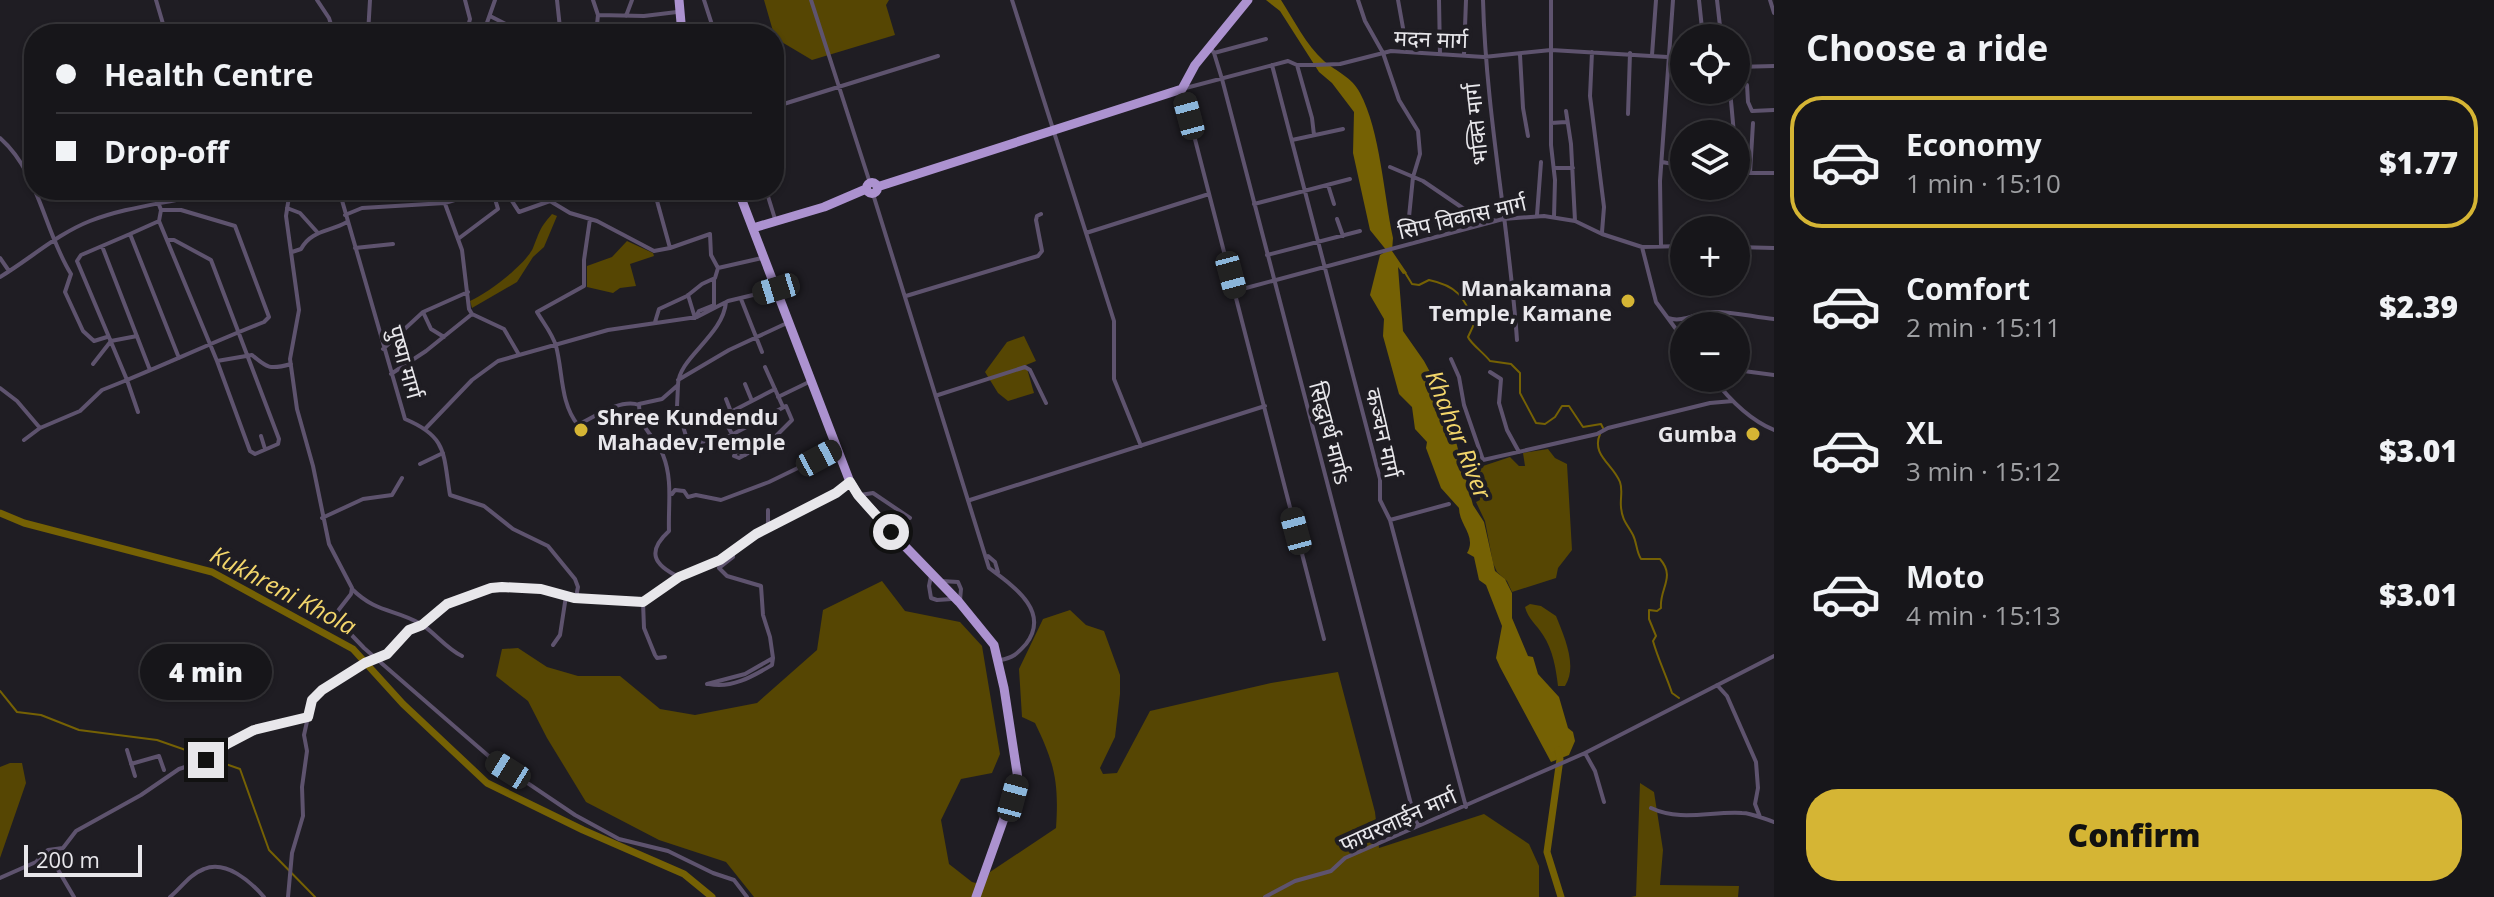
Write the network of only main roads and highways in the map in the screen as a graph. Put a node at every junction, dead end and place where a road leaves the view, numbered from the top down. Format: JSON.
{"nodes":[{"id":1,"x":679,"y":0,"type":"edge"},
{"id":2,"x":1248,"y":0,"type":"edge"},
{"id":3,"x":681,"y":24,"type":"edge"},
{"id":4,"x":742,"y":200,"type":"edge"},
{"id":5,"x":753,"y":228,"type":"junction"},
{"id":6,"x":976,"y":897,"type":"edge"}],
"edges":[{"from":1,"to":3,"type":"highway"},
{"from":2,"to":5,"type":"highway"},
{"from":4,"to":5,"type":"highway"},
{"from":5,"to":6,"type":"highway"}]}
